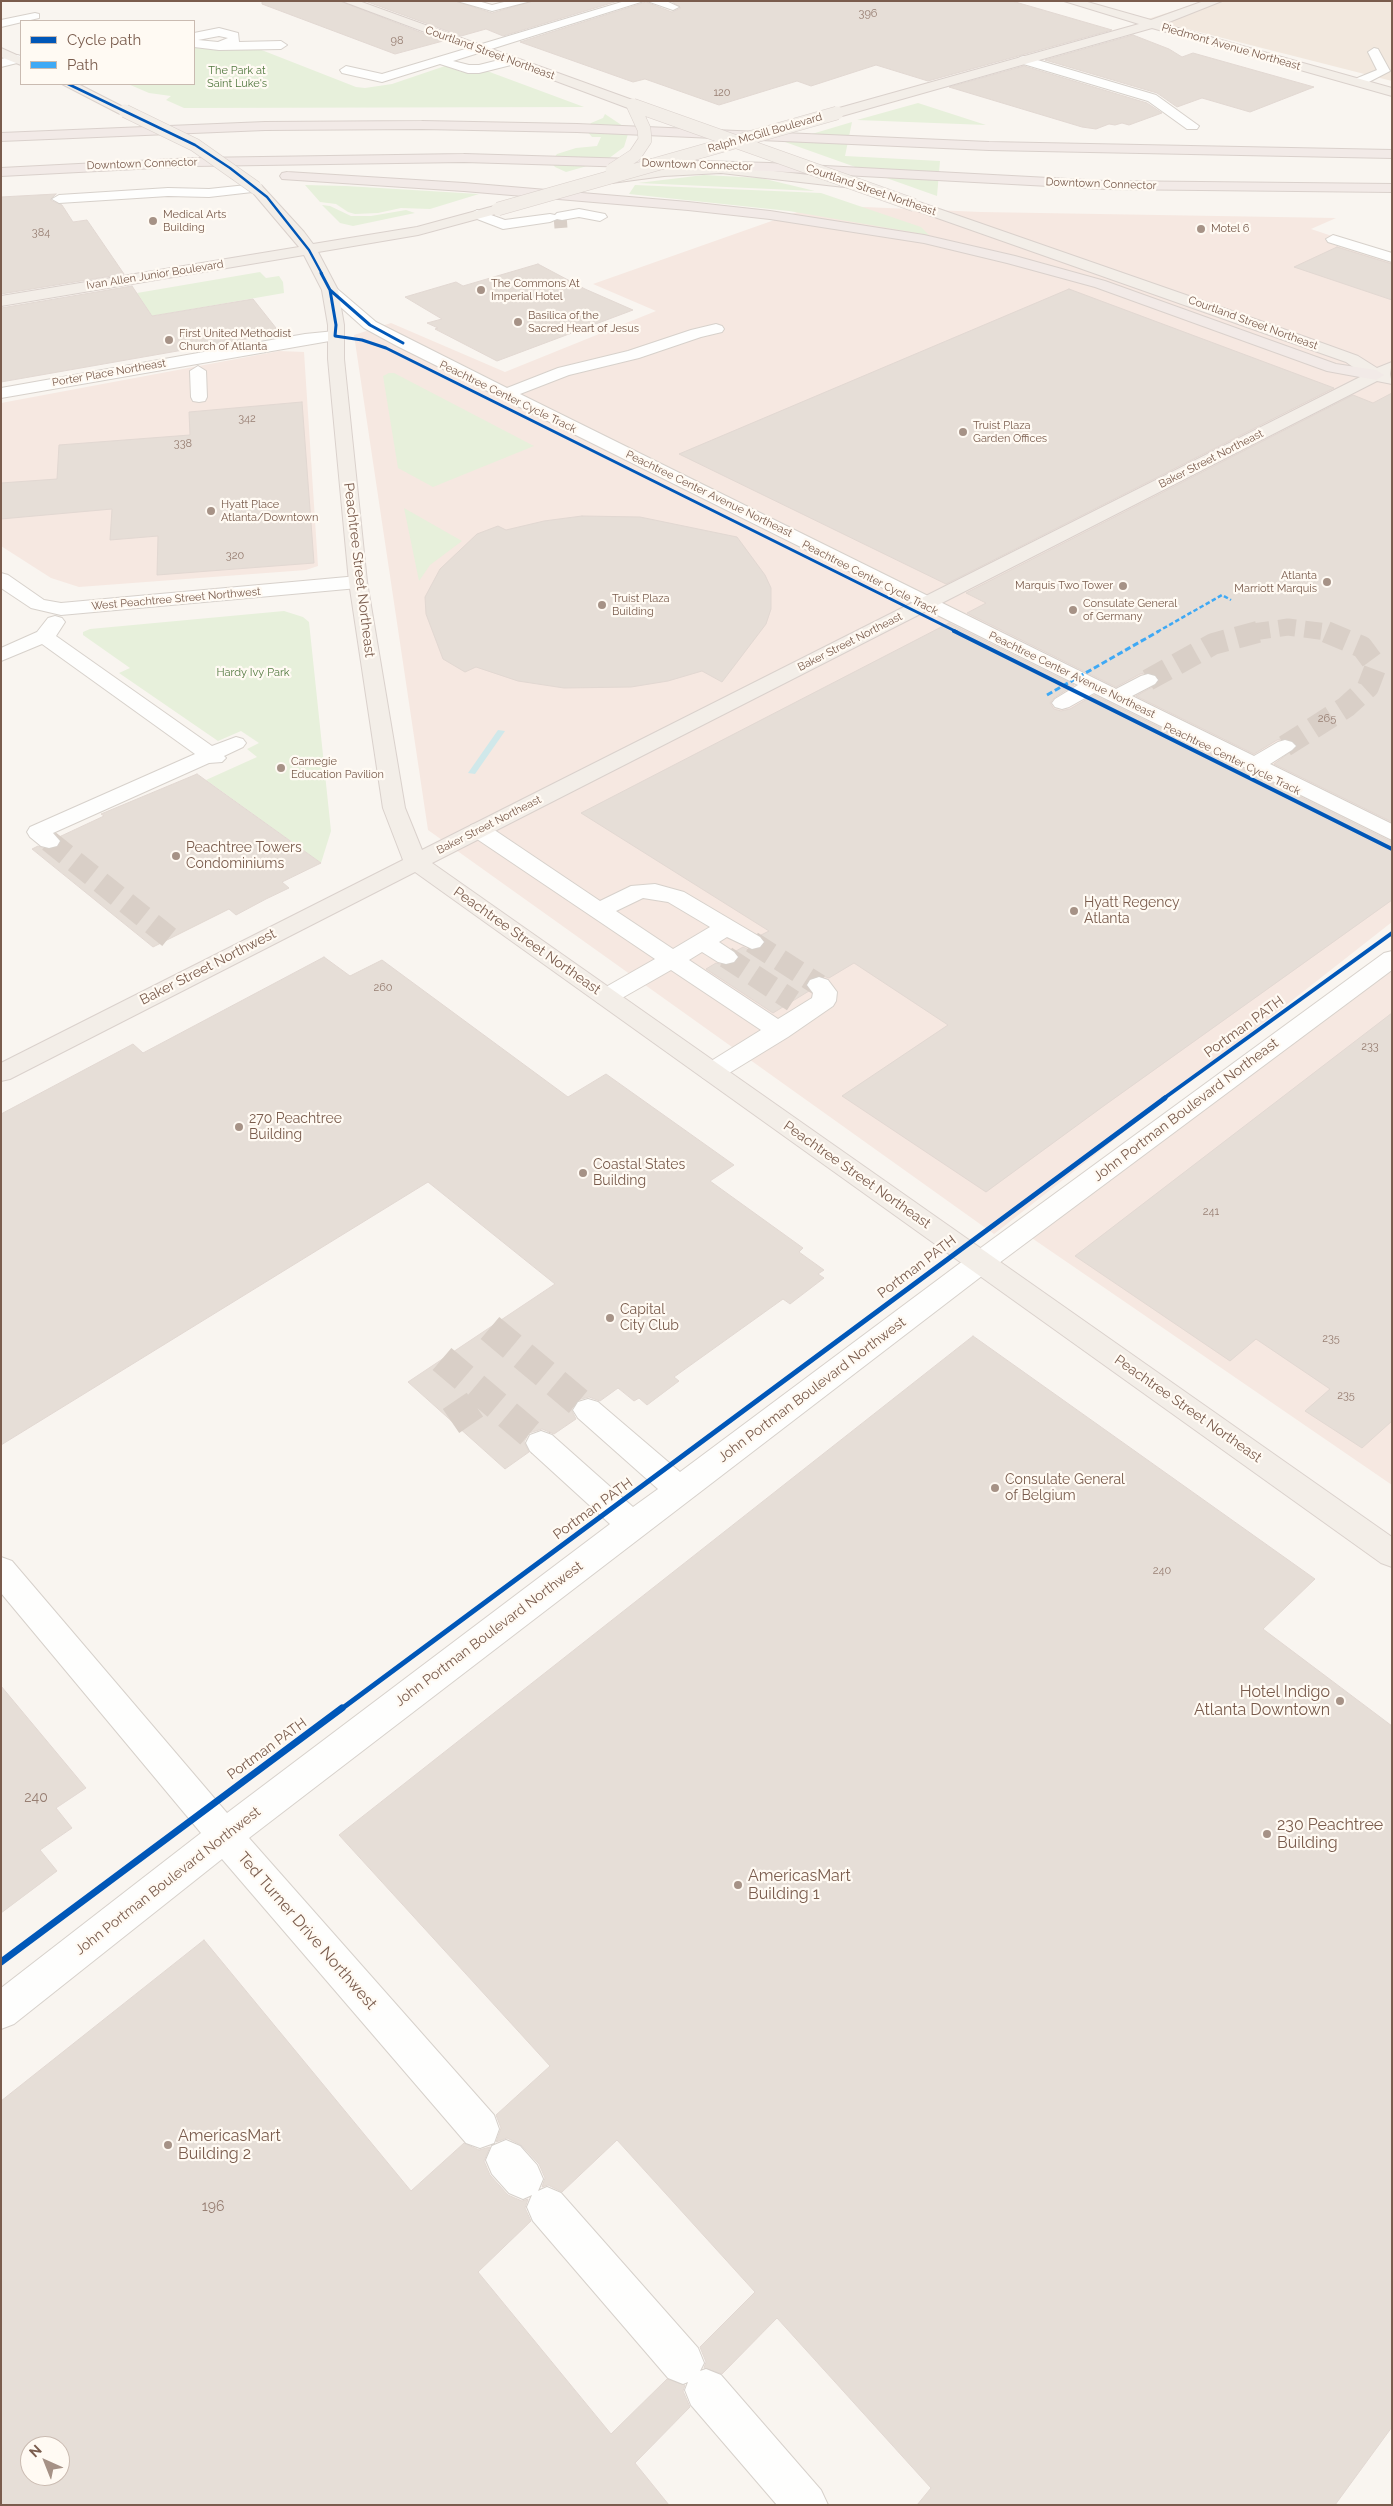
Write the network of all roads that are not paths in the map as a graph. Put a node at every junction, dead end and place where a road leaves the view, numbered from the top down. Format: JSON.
{"nodes":[{"id":1,"x":348,"y":1,"type":"edge"},
{"id":2,"x":463,"y":1,"type":"edge"},
{"id":3,"x":525,"y":1,"type":"edge"},
{"id":4,"x":638,"y":1,"type":"edge"},
{"id":5,"x":654,"y":1,"type":"edge"},
{"id":6,"x":1070,"y":1,"type":"edge"},
{"id":7,"x":1216,"y":1,"type":"edge"},
{"id":8,"x":673,"y":7,"type":"dead end"},
{"id":9,"x":35,"y":16,"type":"dead end"},
{"id":10,"x":1,"y":24,"type":"edge"},
{"id":11,"x":1152,"y":24,"type":"junction"},
{"id":12,"x":195,"y":37,"type":"edge"},
{"id":13,"x":237,"y":42,"type":"junction"},
{"id":14,"x":195,"y":43,"type":"edge"},
{"id":15,"x":281,"y":45,"type":"dead end"},
{"id":16,"x":479,"y":49,"type":"junction"},
{"id":17,"x":1,"y":52,"type":"edge"},
{"id":18,"x":1374,"y":52,"type":"dead end"},
{"id":19,"x":19,"y":60,"type":"edge"},
{"id":20,"x":441,"y":60,"type":"junction"},
{"id":21,"x":1024,"y":60,"type":"junction"},
{"id":22,"x":511,"y":61,"type":"junction"},
{"id":23,"x":372,"y":62,"type":"dead end"},
{"id":24,"x":1,"y":63,"type":"edge"},
{"id":25,"x":346,"y":70,"type":"dead end"},
{"id":26,"x":382,"y":78,"type":"junction"},
{"id":27,"x":1359,"y":82,"type":"junction"},
{"id":28,"x":70,"y":85,"type":"edge"},
{"id":29,"x":1392,"y":92,"type":"edge"},
{"id":30,"x":633,"y":105,"type":"junction"},
{"id":31,"x":1192,"y":126,"type":"dead end"},
{"id":32,"x":1,"y":127,"type":"edge"},
{"id":33,"x":174,"y":128,"type":"junction"},
{"id":34,"x":1,"y":137,"type":"edge"},
{"id":35,"x":735,"y":142,"type":"junction"},
{"id":36,"x":1392,"y":145,"type":"edge"},
{"id":37,"x":1254,"y":152,"type":"junction"},
{"id":38,"x":1392,"y":154,"type":"edge"},
{"id":39,"x":106,"y":165,"type":"junction"},
{"id":40,"x":1,"y":172,"type":"edge"},
{"id":41,"x":593,"y":182,"type":"junction"},
{"id":42,"x":853,"y":184,"type":"junction"},
{"id":43,"x":1105,"y":185,"type":"junction"},
{"id":44,"x":256,"y":188,"type":"junction"},
{"id":45,"x":1392,"y":188,"type":"edge"},
{"id":46,"x":209,"y":193,"type":"junction"},
{"id":47,"x":59,"y":199,"type":"dead end"},
{"id":48,"x":1281,"y":201,"type":"dead end"},
{"id":49,"x":127,"y":209,"type":"dead end"},
{"id":50,"x":101,"y":211,"type":"dead end"},
{"id":51,"x":67,"y":212,"type":"dead end"},
{"id":52,"x":477,"y":214,"type":"junction"},
{"id":53,"x":558,"y":219,"type":"tunnel mouth"},
{"id":54,"x":1333,"y":239,"type":"dead end"},
{"id":55,"x":309,"y":250,"type":"junction"},
{"id":56,"x":1392,"y":258,"type":"edge"},
{"id":57,"x":330,"y":290,"type":"junction"},
{"id":58,"x":1,"y":301,"type":"edge"},
{"id":59,"x":716,"y":329,"type":"dead end"},
{"id":60,"x":335,"y":336,"type":"junction"},
{"id":61,"x":1392,"y":367,"type":"edge"},
{"id":62,"x":198,"y":372,"type":"dead end"},
{"id":63,"x":1384,"y":378,"type":"edge"},
{"id":64,"x":1,"y":393,"type":"edge"},
{"id":65,"x":506,"y":394,"type":"junction"},
{"id":66,"x":199,"y":397,"type":"dead end"},
{"id":67,"x":1,"y":579,"type":"edge"},
{"id":68,"x":358,"y":582,"type":"junction"},
{"id":69,"x":927,"y":603,"type":"junction"},
{"id":70,"x":61,"y":609,"type":"junction"},
{"id":71,"x":44,"y":636,"type":"junction"},
{"id":72,"x":1,"y":654,"type":"edge"},
{"id":73,"x":1148,"y":680,"type":"tunnel mouth"},
{"id":74,"x":1093,"y":685,"type":"junction"},
{"id":75,"x":1116,"y":697,"type":"junction"},
{"id":76,"x":1062,"y":703,"type":"dead end"},
{"id":77,"x":236,"y":742,"type":"dead end"},
{"id":78,"x":1285,"y":746,"type":"tunnel mouth"},
{"id":79,"x":213,"y":757,"type":"junction"},
{"id":80,"x":1255,"y":765,"type":"junction"},
{"id":81,"x":479,"y":830,"type":"junction"},
{"id":82,"x":1392,"y":832,"type":"edge"},
{"id":83,"x":49,"y":841,"type":"dead end"},
{"id":84,"x":415,"y":862,"type":"junction"},
{"id":85,"x":599,"y":910,"type":"junction"},
{"id":86,"x":728,"y":926,"type":"junction"},
{"id":87,"x":702,"y":941,"type":"junction"},
{"id":88,"x":752,"y":942,"type":"tunnel mouth"},
{"id":89,"x":726,"y":957,"type":"tunnel mouth"},
{"id":90,"x":1392,"y":958,"type":"edge"},
{"id":91,"x":672,"y":959,"type":"junction"},
{"id":92,"x":819,"y":985,"type":"dead end"},
{"id":93,"x":606,"y":997,"type":"junction"},
{"id":94,"x":779,"y":1031,"type":"junction"},
{"id":95,"x":712,"y":1072,"type":"junction"},
{"id":96,"x":1,"y":1073,"type":"edge"},
{"id":97,"x":981,"y":1262,"type":"junction"},
{"id":98,"x":588,"y":1410,"type":"tunnel mouth"},
{"id":99,"x":541,"y":1443,"type":"tunnel mouth"},
{"id":100,"x":680,"y":1489,"type":"junction"},
{"id":101,"x":632,"y":1525,"type":"junction"},
{"id":102,"x":1392,"y":1554,"type":"edge"},
{"id":103,"x":1,"y":1570,"type":"edge"},
{"id":104,"x":224,"y":1836,"type":"junction"},
{"id":105,"x":1,"y":2011,"type":"edge"},
{"id":106,"x":480,"y":2129,"type":"dead end"},
{"id":107,"x":525,"y":2182,"type":"dead end"},
{"id":108,"x":806,"y":2505,"type":"edge"}],
"edges":[{"from":1,"to":16,"type":"main road","name":"Courtland Street Northeast"},
{"from":2,"to":3,"type":"street"},
{"from":4,"to":16,"type":"street"},
{"from":5,"to":8,"type":"street"},
{"from":6,"to":11,"type":"main road","name":"Piedmont Avenue Northeast"},
{"from":7,"to":11,"type":"main road","name":"Ralph McGill Boulevard"},
{"from":9,"to":10,"type":"street"},
{"from":11,"to":21,"type":"main road","name":"Ralph McGill Boulevard"},
{"from":11,"to":27,"type":"main road","name":"Piedmont Avenue Northeast"},
{"from":12,"to":13,"type":"street"},
{"from":13,"to":14,"type":"street"},
{"from":13,"to":15,"type":"street"},
{"from":16,"to":20,"type":"street"},
{"from":16,"to":22,"type":"main road","name":"Courtland Street Northeast"},
{"from":17,"to":19,"type":"main road"},
{"from":18,"to":27,"type":"street"},
{"from":19,"to":24,"type":"street"},
{"from":20,"to":22,"type":"street"},
{"from":20,"to":26,"type":"street"},
{"from":21,"to":31,"type":"street"},
{"from":21,"to":35,"type":"main road","name":"Ralph McGill Boulevard","bridge":true},
{"from":22,"to":30,"type":"main road","name":"Courtland Street Northeast"},
{"from":23,"to":26,"type":"street"},
{"from":25,"to":26,"type":"street"},
{"from":27,"to":29,"type":"main road","name":"Piedmont Avenue Northeast"},
{"from":28,"to":44,"type":"main road","name":"Peachtree Street Northeast","bridge":true},
{"from":30,"to":35,"type":"main road","name":"Courtland Street Northeast","bridge":true},
{"from":30,"to":41,"type":"main road","bridge":true},
{"from":32,"to":33,"type":"highway"},
{"from":33,"to":34,"type":"highway"},
{"from":33,"to":37,"type":"highway"},
{"from":35,"to":41,"type":"main road","name":"Ralph McGill Boulevard","bridge":true},
{"from":35,"to":42,"type":"main road","name":"Courtland Street Northeast","bridge":true},
{"from":36,"to":37,"type":"highway"},
{"from":37,"to":38,"type":"highway"},
{"from":39,"to":40,"type":"highway","name":"Downtown Connector"},
{"from":39,"to":43,"type":"highway","name":"Downtown Connector"},
{"from":39,"to":63,"type":"highway"},
{"from":41,"to":42,"type":"main road","bridge":true},
{"from":41,"to":52,"type":"main road","name":"Ralph McGill Boulevard","bridge":true},
{"from":42,"to":63,"type":"main road","name":"Courtland Street Northeast","bridge":true},
{"from":43,"to":45,"type":"highway","name":"Downtown Connector"},
{"from":43,"to":48,"type":"highway"},
{"from":44,"to":46,"type":"street"},
{"from":44,"to":55,"type":"main road","name":"Peachtree Street Northeast"},
{"from":46,"to":47,"type":"street"},
{"from":46,"to":49,"type":"street"},
{"from":50,"to":51,"type":"street"},
{"from":52,"to":53,"type":"street"},
{"from":52,"to":55,"type":"main road","name":"Ralph McGill Boulevard"},
{"from":54,"to":56,"type":"street"},
{"from":55,"to":57,"type":"main road","name":"Peachtree Street Northeast"},
{"from":55,"to":58,"type":"main road","name":"Ivan Allen Junior Boulevard"},
{"from":57,"to":60,"type":"main road","name":"Peachtree Street Northeast"},
{"from":57,"to":65,"type":"street","name":"Peachtree Center Avenue Northeast"},
{"from":59,"to":65,"type":"street"},
{"from":60,"to":64,"type":"street","name":"Porter Place Northeast"},
{"from":60,"to":68,"type":"main road","name":"Peachtree Street Northeast"},
{"from":61,"to":63,"type":"main road","name":"Baker Street Northeast"},
{"from":62,"to":66,"type":"street"},
{"from":63,"to":69,"type":"main road","name":"Baker Street Northeast"},
{"from":65,"to":69,"type":"street","name":"Peachtree Center Avenue Northeast"},
{"from":67,"to":70,"type":"street","name":"West Peachtree Street Northwest"},
{"from":68,"to":70,"type":"street","name":"West Peachtree Street Northwest"},
{"from":68,"to":84,"type":"main road","name":"Peachtree Street Northeast"},
{"from":69,"to":74,"type":"street","name":"Peachtree Center Avenue Northeast"},
{"from":69,"to":81,"type":"main road","name":"Baker Street Northeast"},
{"from":70,"to":71,"type":"street"},
{"from":71,"to":72,"type":"street"},
{"from":71,"to":79,"type":"street"},
{"from":73,"to":75,"type":"street"},
{"from":74,"to":75,"type":"street","name":"Peachtree Center Avenue Northeast"},
{"from":74,"to":76,"type":"street"},
{"from":75,"to":80,"type":"street","name":"Peachtree Center Avenue Northeast"},
{"from":77,"to":79,"type":"street"},
{"from":78,"to":80,"type":"street"},
{"from":79,"to":83,"type":"street"},
{"from":80,"to":82,"type":"street","name":"Peachtree Center Avenue Northeast"},
{"from":81,"to":84,"type":"main road","name":"Baker Street Northeast"},
{"from":81,"to":85,"type":"street"},
{"from":84,"to":93,"type":"main road","name":"Peachtree Street Northeast"},
{"from":84,"to":96,"type":"main road","name":"Baker Street Northwest"},
{"from":85,"to":86,"type":"street"},
{"from":85,"to":91,"type":"street"},
{"from":86,"to":87,"type":"street"},
{"from":86,"to":88,"type":"street"},
{"from":87,"to":89,"type":"street"},
{"from":87,"to":91,"type":"street"},
{"from":90,"to":97,"type":"street","name":"John Portman Boulevard Northeast"},
{"from":91,"to":93,"type":"street"},
{"from":91,"to":94,"type":"street"},
{"from":92,"to":94,"type":"street"},
{"from":93,"to":95,"type":"main road","name":"Peachtree Street Northeast"},
{"from":94,"to":95,"type":"street"},
{"from":95,"to":97,"type":"main road","name":"Peachtree Street Northeast"},
{"from":97,"to":100,"type":"street","name":"John Portman Boulevard Northwest"},
{"from":97,"to":102,"type":"main road","name":"Peachtree Street Northeast"},
{"from":98,"to":100,"type":"street"},
{"from":99,"to":101,"type":"street"},
{"from":100,"to":101,"type":"street","name":"John Portman Boulevard Northwest"},
{"from":101,"to":104,"type":"street","name":"John Portman Boulevard Northwest"},
{"from":103,"to":104,"type":"street","name":"Ted Turner Drive Northwest"},
{"from":104,"to":105,"type":"street","name":"John Portman Boulevard Northwest"},
{"from":104,"to":106,"type":"street","name":"Ted Turner Drive Northwest"},
{"from":107,"to":108,"type":"street"}]}
